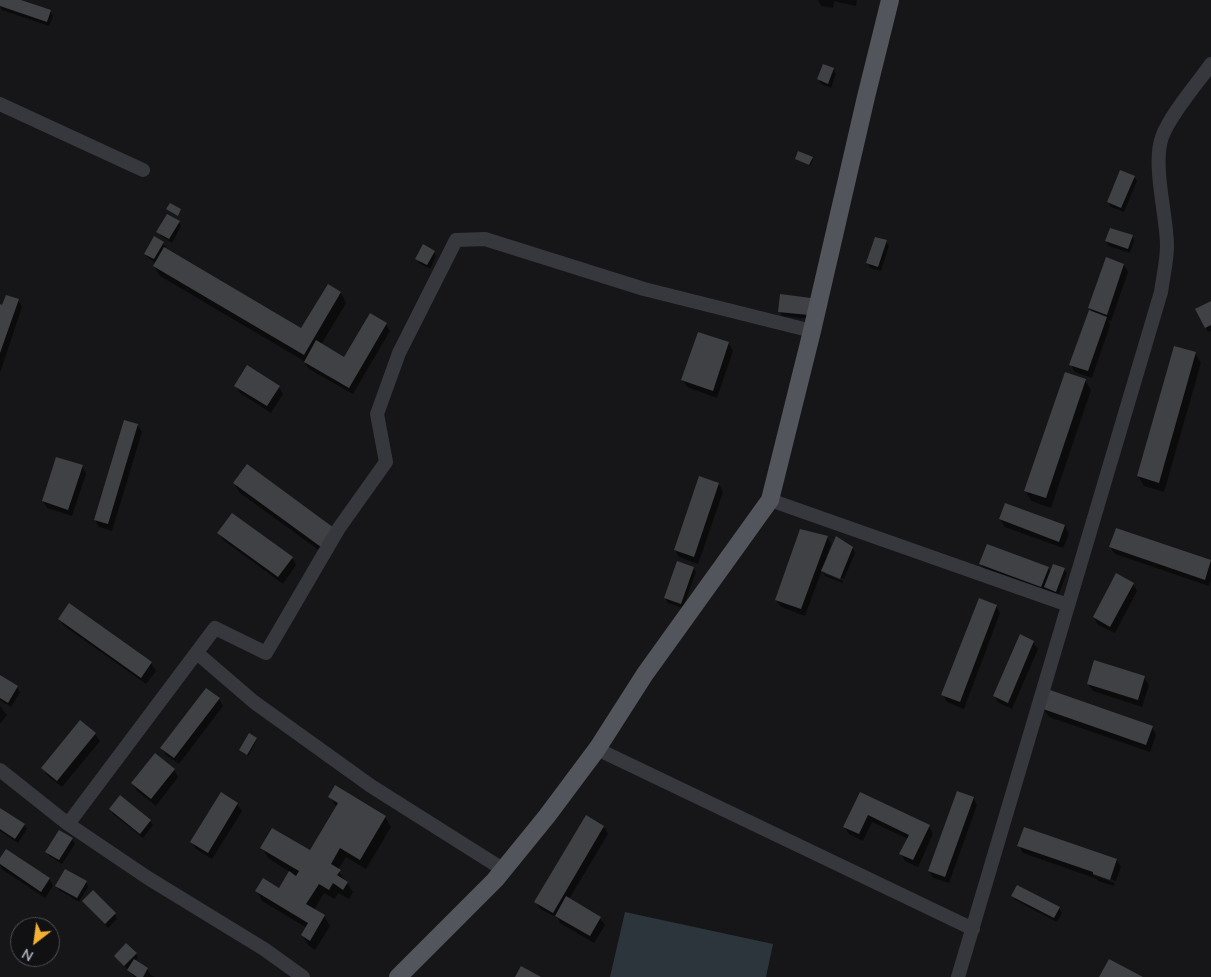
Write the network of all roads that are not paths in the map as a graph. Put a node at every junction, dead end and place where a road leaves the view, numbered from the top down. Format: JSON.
{"nodes":[{"id":1,"x":890,"y":0,"type":"edge"},
{"id":2,"x":1211,"y":64,"type":"edge"},
{"id":3,"x":0,"y":104,"type":"edge"},
{"id":4,"x":143,"y":170,"type":"dead end"},
{"id":5,"x":812,"y":331,"type":"junction"},
{"id":6,"x":770,"y":500,"type":"junction"},
{"id":7,"x":1068,"y":605,"type":"junction"},
{"id":8,"x":197,"y":653,"type":"junction"},
{"id":9,"x":597,"y":749,"type":"junction"},
{"id":10,"x":0,"y":770,"type":"edge"},
{"id":11,"x":68,"y":824,"type":"junction"},
{"id":12,"x":504,"y":870,"type":"junction"},
{"id":13,"x":973,"y":929,"type":"junction"},
{"id":14,"x":302,"y":977,"type":"edge"},
{"id":15,"x":398,"y":977,"type":"edge"},
{"id":16,"x":958,"y":977,"type":"edge"}],
"edges":[{"from":1,"to":5,"type":"main road"},
{"from":2,"to":7,"type":"street"},
{"from":3,"to":4,"type":"street"},
{"from":5,"to":6,"type":"main road"},
{"from":5,"to":8,"type":"street"},
{"from":6,"to":7,"type":"street"},
{"from":6,"to":9,"type":"main road"},
{"from":7,"to":13,"type":"street"},
{"from":8,"to":11,"type":"street"},
{"from":8,"to":12,"type":"street"},
{"from":9,"to":12,"type":"main road"},
{"from":9,"to":13,"type":"street"},
{"from":10,"to":11,"type":"street"},
{"from":11,"to":14,"type":"street"},
{"from":12,"to":15,"type":"main road"},
{"from":13,"to":16,"type":"street"}]}
